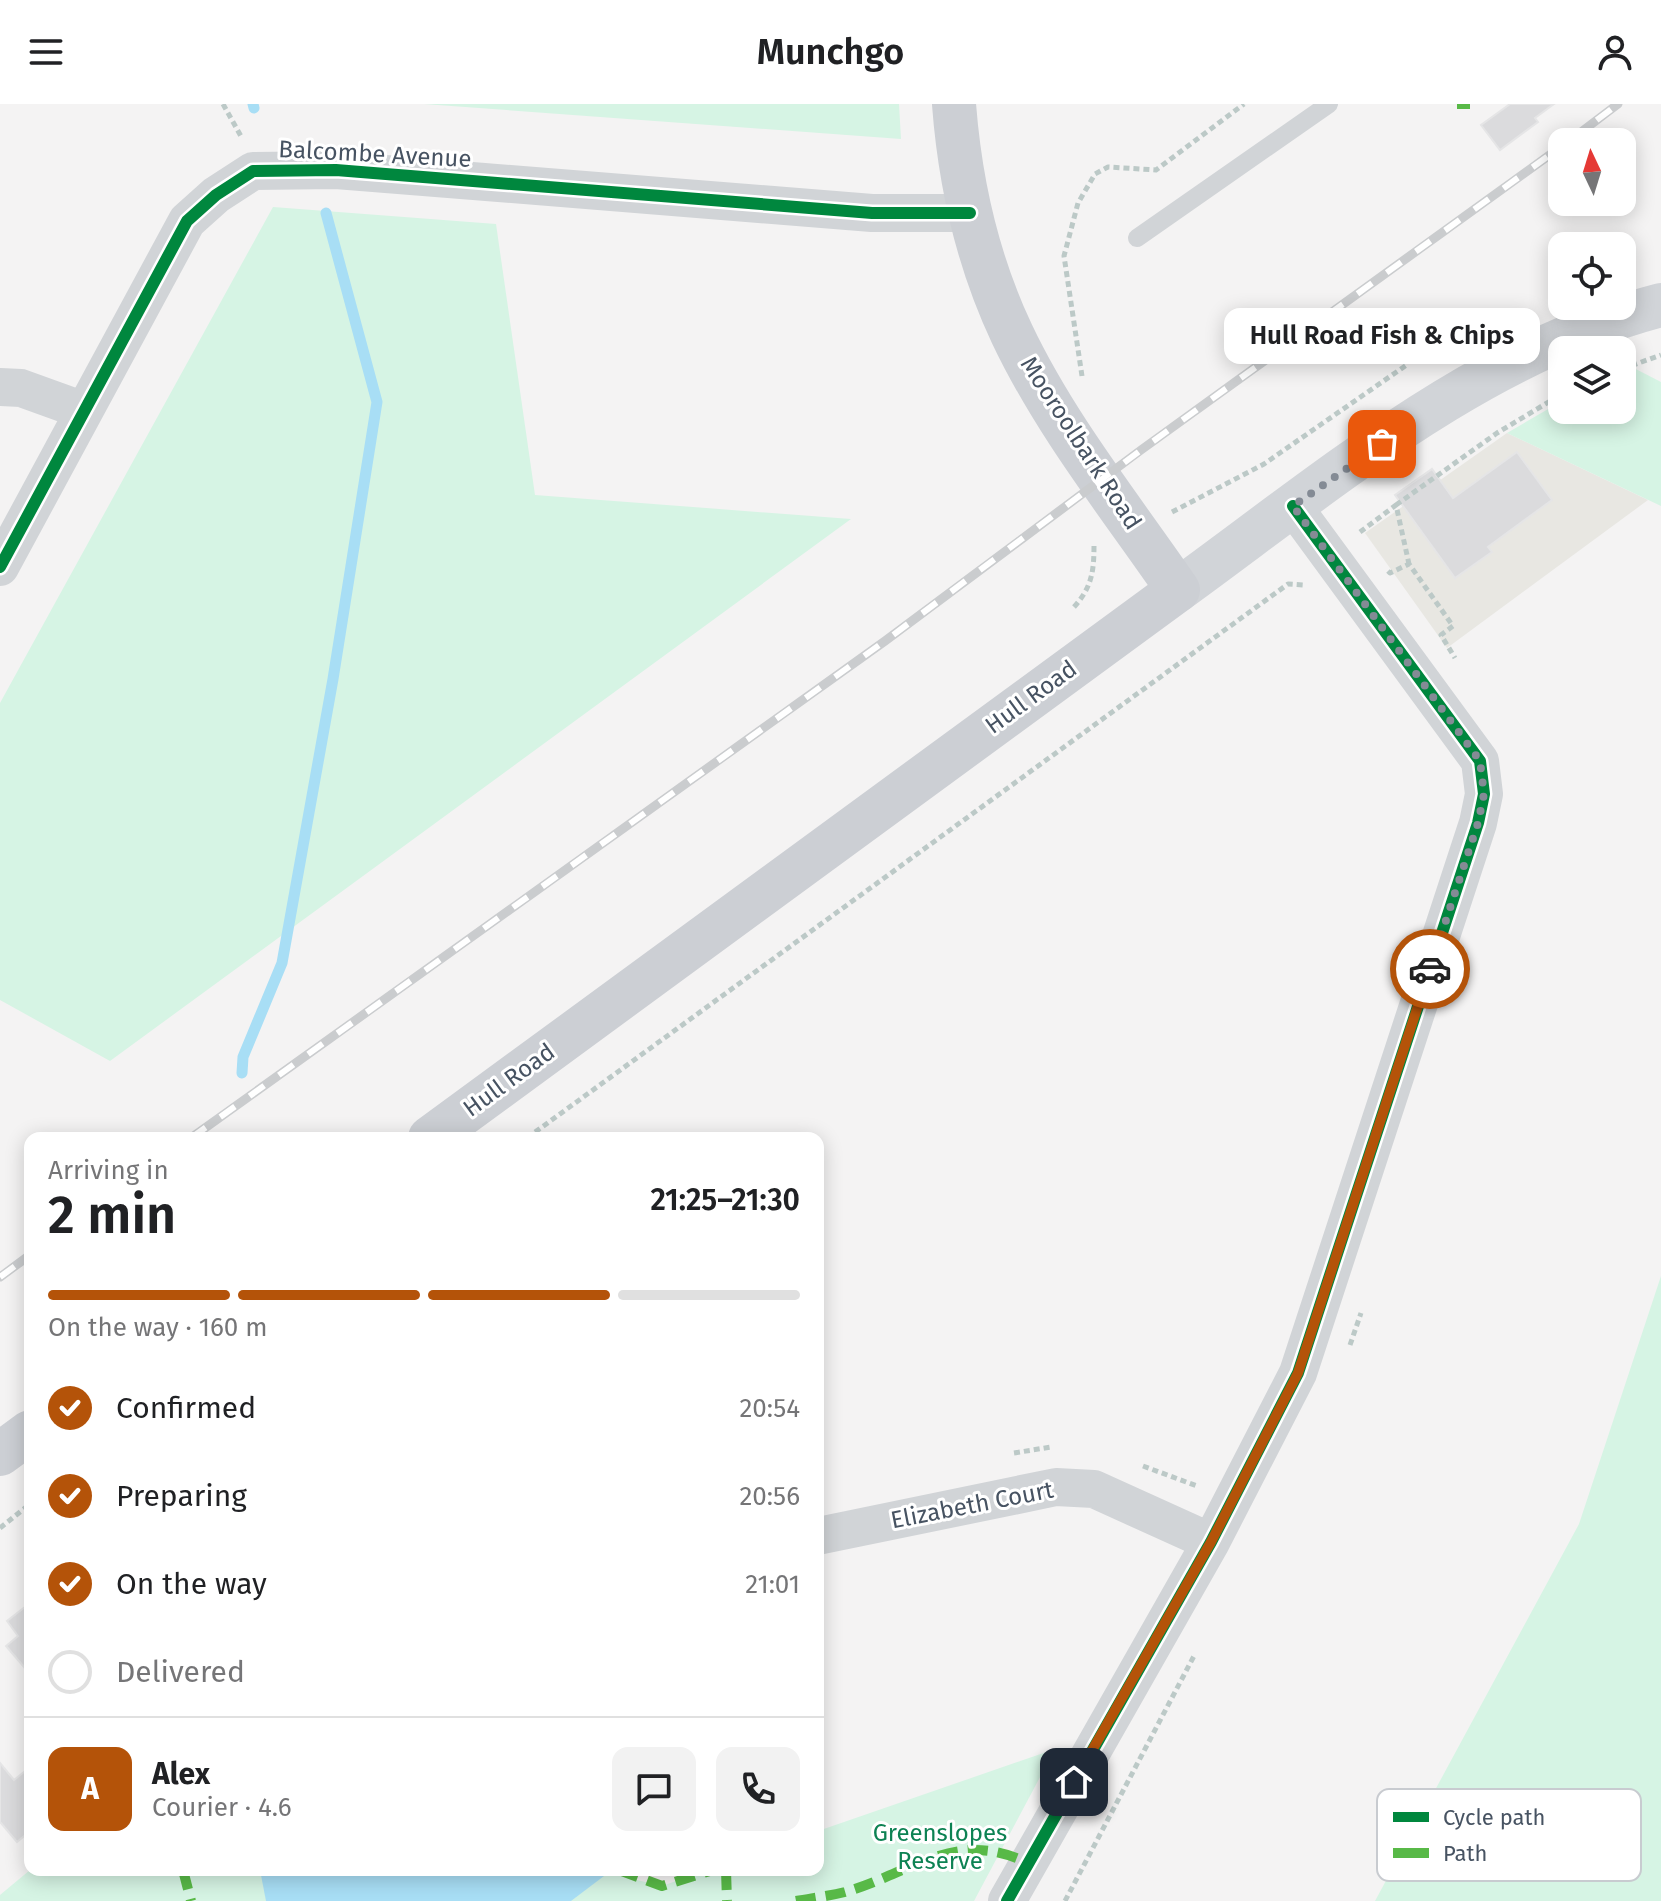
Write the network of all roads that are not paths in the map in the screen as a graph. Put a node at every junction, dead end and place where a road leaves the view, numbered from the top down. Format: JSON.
{"nodes":[{"id":1,"x":954,"y":104,"type":"edge"},
{"id":2,"x":1329,"y":104,"type":"edge"},
{"id":3,"x":970,"y":213,"type":"junction"},
{"id":4,"x":1137,"y":238,"type":"dead end"},
{"id":5,"x":1661,"y":305,"type":"edge"},
{"id":6,"x":0,"y":387,"type":"edge"},
{"id":7,"x":82,"y":410,"type":"junction"},
{"id":8,"x":1293,"y":506,"type":"junction"},
{"id":9,"x":0,"y":567,"type":"edge"},
{"id":10,"x":1178,"y":590,"type":"junction"},
{"id":11,"x":438,"y":1132,"type":"edge"},
{"id":12,"x":24,"y":1436,"type":"edge"},
{"id":13,"x":0,"y":1454,"type":"edge"},
{"id":14,"x":824,"y":1535,"type":"edge"},
{"id":15,"x":1211,"y":1542,"type":"junction"},
{"id":16,"x":1007,"y":1901,"type":"edge"}],
"edges":[{"from":1,"to":3,"type":"main road","name":"Mooroolbark Road"},
{"from":2,"to":4,"type":"lane"},
{"from":3,"to":7,"type":"street","name":"Balcombe Avenue"},
{"from":3,"to":10,"type":"main road","name":"Mooroolbark Road"},
{"from":5,"to":8,"type":"main road","name":"Hull Road"},
{"from":6,"to":7,"type":"street"},
{"from":7,"to":9,"type":"street","name":"Balcombe Avenue"},
{"from":8,"to":10,"type":"main road","name":"Hull Road"},
{"from":8,"to":15,"type":"street"},
{"from":10,"to":11,"type":"main road","name":"Hull Road"},
{"from":12,"to":13,"type":"main road"},
{"from":14,"to":15,"type":"street","name":"Elizabeth Court"},
{"from":15,"to":16,"type":"street"}]}
